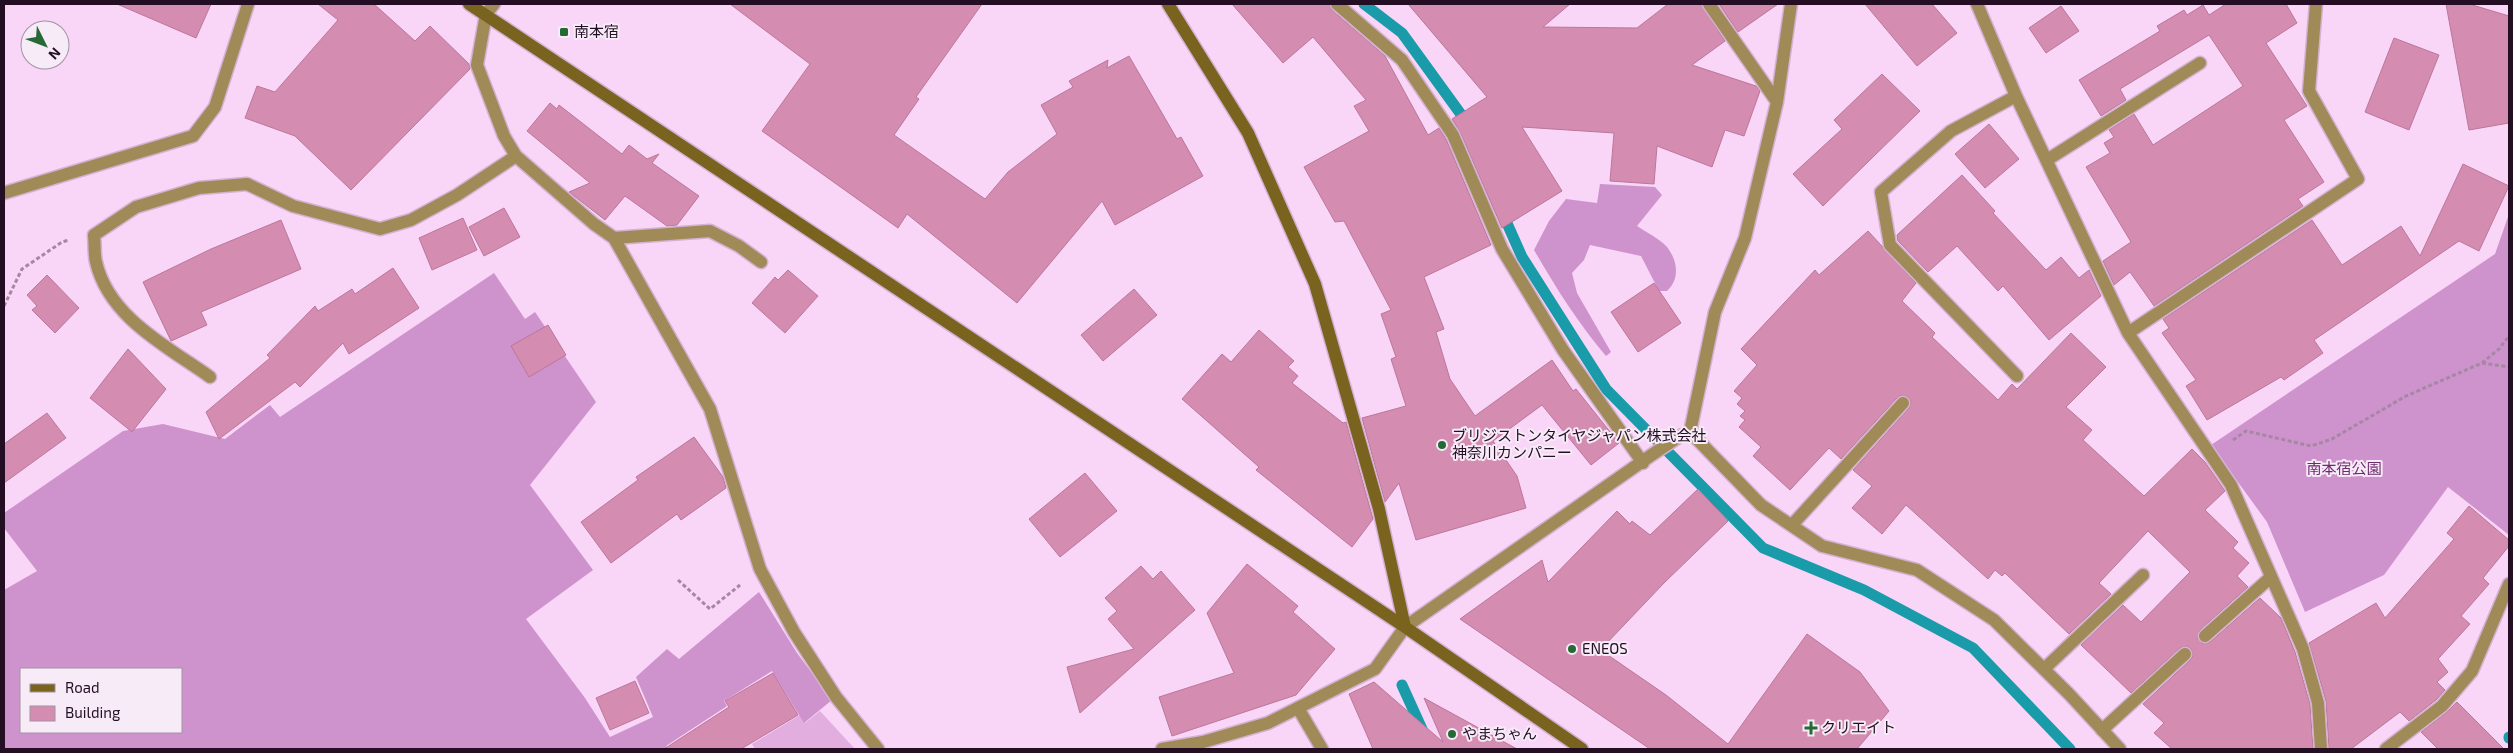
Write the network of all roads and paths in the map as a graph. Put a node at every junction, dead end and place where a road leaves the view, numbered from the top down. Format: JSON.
{"nodes":[{"id":1,"x":248,"y":4,"type":"edge"},
{"id":2,"x":470,"y":4,"type":"edge"},
{"id":3,"x":1168,"y":4,"type":"edge"},
{"id":4,"x":1337,"y":4,"type":"edge"},
{"id":5,"x":1709,"y":4,"type":"edge"},
{"id":6,"x":1791,"y":4,"type":"edge"},
{"id":7,"x":1977,"y":4,"type":"edge"},
{"id":8,"x":2316,"y":4,"type":"edge"},
{"id":9,"x":490,"y":9,"type":"edge"},
{"id":10,"x":2200,"y":63,"type":"dead end"},
{"id":11,"x":2016,"y":96,"type":"junction"},
{"id":12,"x":1777,"y":102,"type":"junction"},
{"id":13,"x":516,"y":156,"type":"junction"},
{"id":14,"x":2047,"y":160,"type":"junction"},
{"id":15,"x":4,"y":193,"type":"edge"},
{"id":16,"x":94,"y":235,"type":"junction"},
{"id":17,"x":614,"y":238,"type":"junction"},
{"id":18,"x":761,"y":262,"type":"dead end"},
{"id":19,"x":4,"y":306,"type":"edge"},
{"id":20,"x":2128,"y":333,"type":"junction"},
{"id":21,"x":2509,"y":336,"type":"edge"},
{"id":22,"x":2482,"y":363,"type":"junction"},
{"id":23,"x":2509,"y":367,"type":"edge"},
{"id":24,"x":2017,"y":376,"type":"dead end"},
{"id":25,"x":210,"y":377,"type":"dead end"},
{"id":26,"x":1902,"y":403,"type":"dead end"},
{"id":27,"x":2246,"y":431,"type":"dead end"},
{"id":28,"x":1685,"y":434,"type":"junction"},
{"id":29,"x":1642,"y":463,"type":"junction"},
{"id":30,"x":1792,"y":525,"type":"junction"},
{"id":31,"x":760,"y":569,"type":"junction"},
{"id":32,"x":2143,"y":575,"type":"dead end"},
{"id":33,"x":2271,"y":577,"type":"junction"},
{"id":34,"x":678,"y":580,"type":"dead end"},
{"id":35,"x":2509,"y":584,"type":"edge"},
{"id":36,"x":1405,"y":627,"type":"junction"},
{"id":37,"x":2205,"y":636,"type":"dead end"},
{"id":38,"x":2185,"y":654,"type":"dead end"},
{"id":39,"x":2044,"y":669,"type":"junction"},
{"id":40,"x":1298,"y":708,"type":"junction"},
{"id":41,"x":2102,"y":730,"type":"junction"},
{"id":42,"x":1205,"y":746,"type":"edge"},
{"id":43,"x":878,"y":749,"type":"edge"},
{"id":44,"x":1162,"y":749,"type":"edge"},
{"id":45,"x":1322,"y":749,"type":"edge"},
{"id":46,"x":1582,"y":749,"type":"edge"},
{"id":47,"x":2120,"y":749,"type":"edge"},
{"id":48,"x":2320,"y":749,"type":"edge"},
{"id":49,"x":2386,"y":749,"type":"edge"}],
"edges":[{"from":1,"to":15,"type":"street"},
{"from":2,"to":9,"type":"street"},
{"from":3,"to":36,"type":"street"},
{"from":4,"to":29,"type":"street"},
{"from":5,"to":12,"type":"street"},
{"from":6,"to":12,"type":"street"},
{"from":7,"to":11,"type":"street"},
{"from":8,"to":20,"type":"street"},
{"from":9,"to":13,"type":"street"},
{"from":9,"to":36,"type":"street"},
{"from":10,"to":14,"type":"street"},
{"from":11,"to":14,"type":"street"},
{"from":11,"to":24,"type":"street"},
{"from":12,"to":28,"type":"street"},
{"from":13,"to":16,"type":"street"},
{"from":13,"to":17,"type":"street"},
{"from":14,"to":20,"type":"street"},
{"from":16,"to":19,"type":"path"},
{"from":16,"to":25,"type":"street"},
{"from":17,"to":18,"type":"street"},
{"from":17,"to":31,"type":"street"},
{"from":20,"to":33,"type":"street"},
{"from":21,"to":22,"type":"path"},
{"from":22,"to":23,"type":"path"},
{"from":22,"to":27,"type":"path"},
{"from":26,"to":30,"type":"street"},
{"from":28,"to":29,"type":"street"},
{"from":28,"to":30,"type":"street"},
{"from":29,"to":36,"type":"street"},
{"from":30,"to":39,"type":"street"},
{"from":31,"to":34,"type":"path"},
{"from":31,"to":43,"type":"street"},
{"from":32,"to":39,"type":"street"},
{"from":33,"to":37,"type":"street"},
{"from":33,"to":48,"type":"street"},
{"from":35,"to":49,"type":"street"},
{"from":36,"to":40,"type":"street"},
{"from":36,"to":46,"type":"street"},
{"from":38,"to":41,"type":"street"},
{"from":39,"to":41,"type":"street"},
{"from":40,"to":42,"type":"street"},
{"from":40,"to":45,"type":"street"},
{"from":41,"to":47,"type":"street"},
{"from":42,"to":44,"type":"street"}]}
